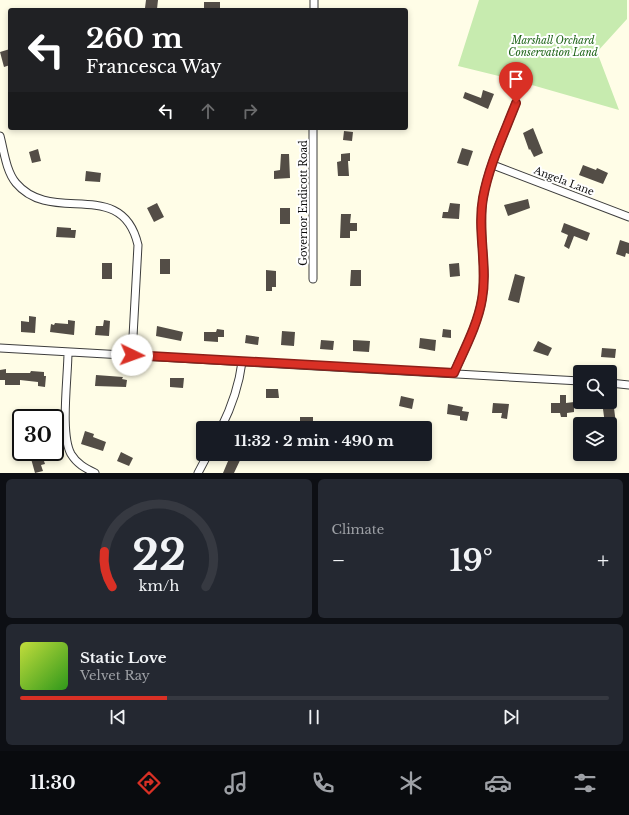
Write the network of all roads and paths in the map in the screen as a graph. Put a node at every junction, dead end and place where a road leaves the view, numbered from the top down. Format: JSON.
{"nodes":[{"id":1,"x":516,"y":103,"type":"dead end"},
{"id":2,"x":313,"y":130,"type":"edge"},
{"id":3,"x":0,"y":136,"type":"edge"},
{"id":4,"x":493,"y":165,"type":"junction"},
{"id":5,"x":629,"y":216,"type":"edge"},
{"id":6,"x":313,"y":279,"type":"dead end"},
{"id":7,"x":0,"y":348,"type":"edge"},
{"id":8,"x":68,"y":352,"type":"junction"},
{"id":9,"x":132,"y":355,"type":"junction"},
{"id":10,"x":242,"y":362,"type":"junction"},
{"id":11,"x":454,"y":373,"type":"junction"},
{"id":12,"x":573,"y":381,"type":"edge"},
{"id":13,"x":617,"y":384,"type":"edge"},
{"id":14,"x":629,"y":385,"type":"edge"},
{"id":15,"x":224,"y":421,"type":"edge"},
{"id":16,"x":204,"y":461,"type":"edge"},
{"id":17,"x":95,"y":473,"type":"edge"},
{"id":18,"x":198,"y":473,"type":"edge"}],
"edges":[{"from":1,"to":4,"type":"street"},
{"from":2,"to":6,"type":"street","name":"Governor Endicott Road"},
{"from":3,"to":9,"type":"street"},
{"from":4,"to":5,"type":"street","name":"Angela Lane"},
{"from":4,"to":11,"type":"street"},
{"from":7,"to":8,"type":"street"},
{"from":8,"to":9,"type":"street"},
{"from":8,"to":17,"type":"street"},
{"from":9,"to":10,"type":"street"},
{"from":10,"to":11,"type":"street"},
{"from":10,"to":15,"type":"street"},
{"from":11,"to":12,"type":"street"},
{"from":13,"to":14,"type":"street"},
{"from":16,"to":18,"type":"street"}]}
